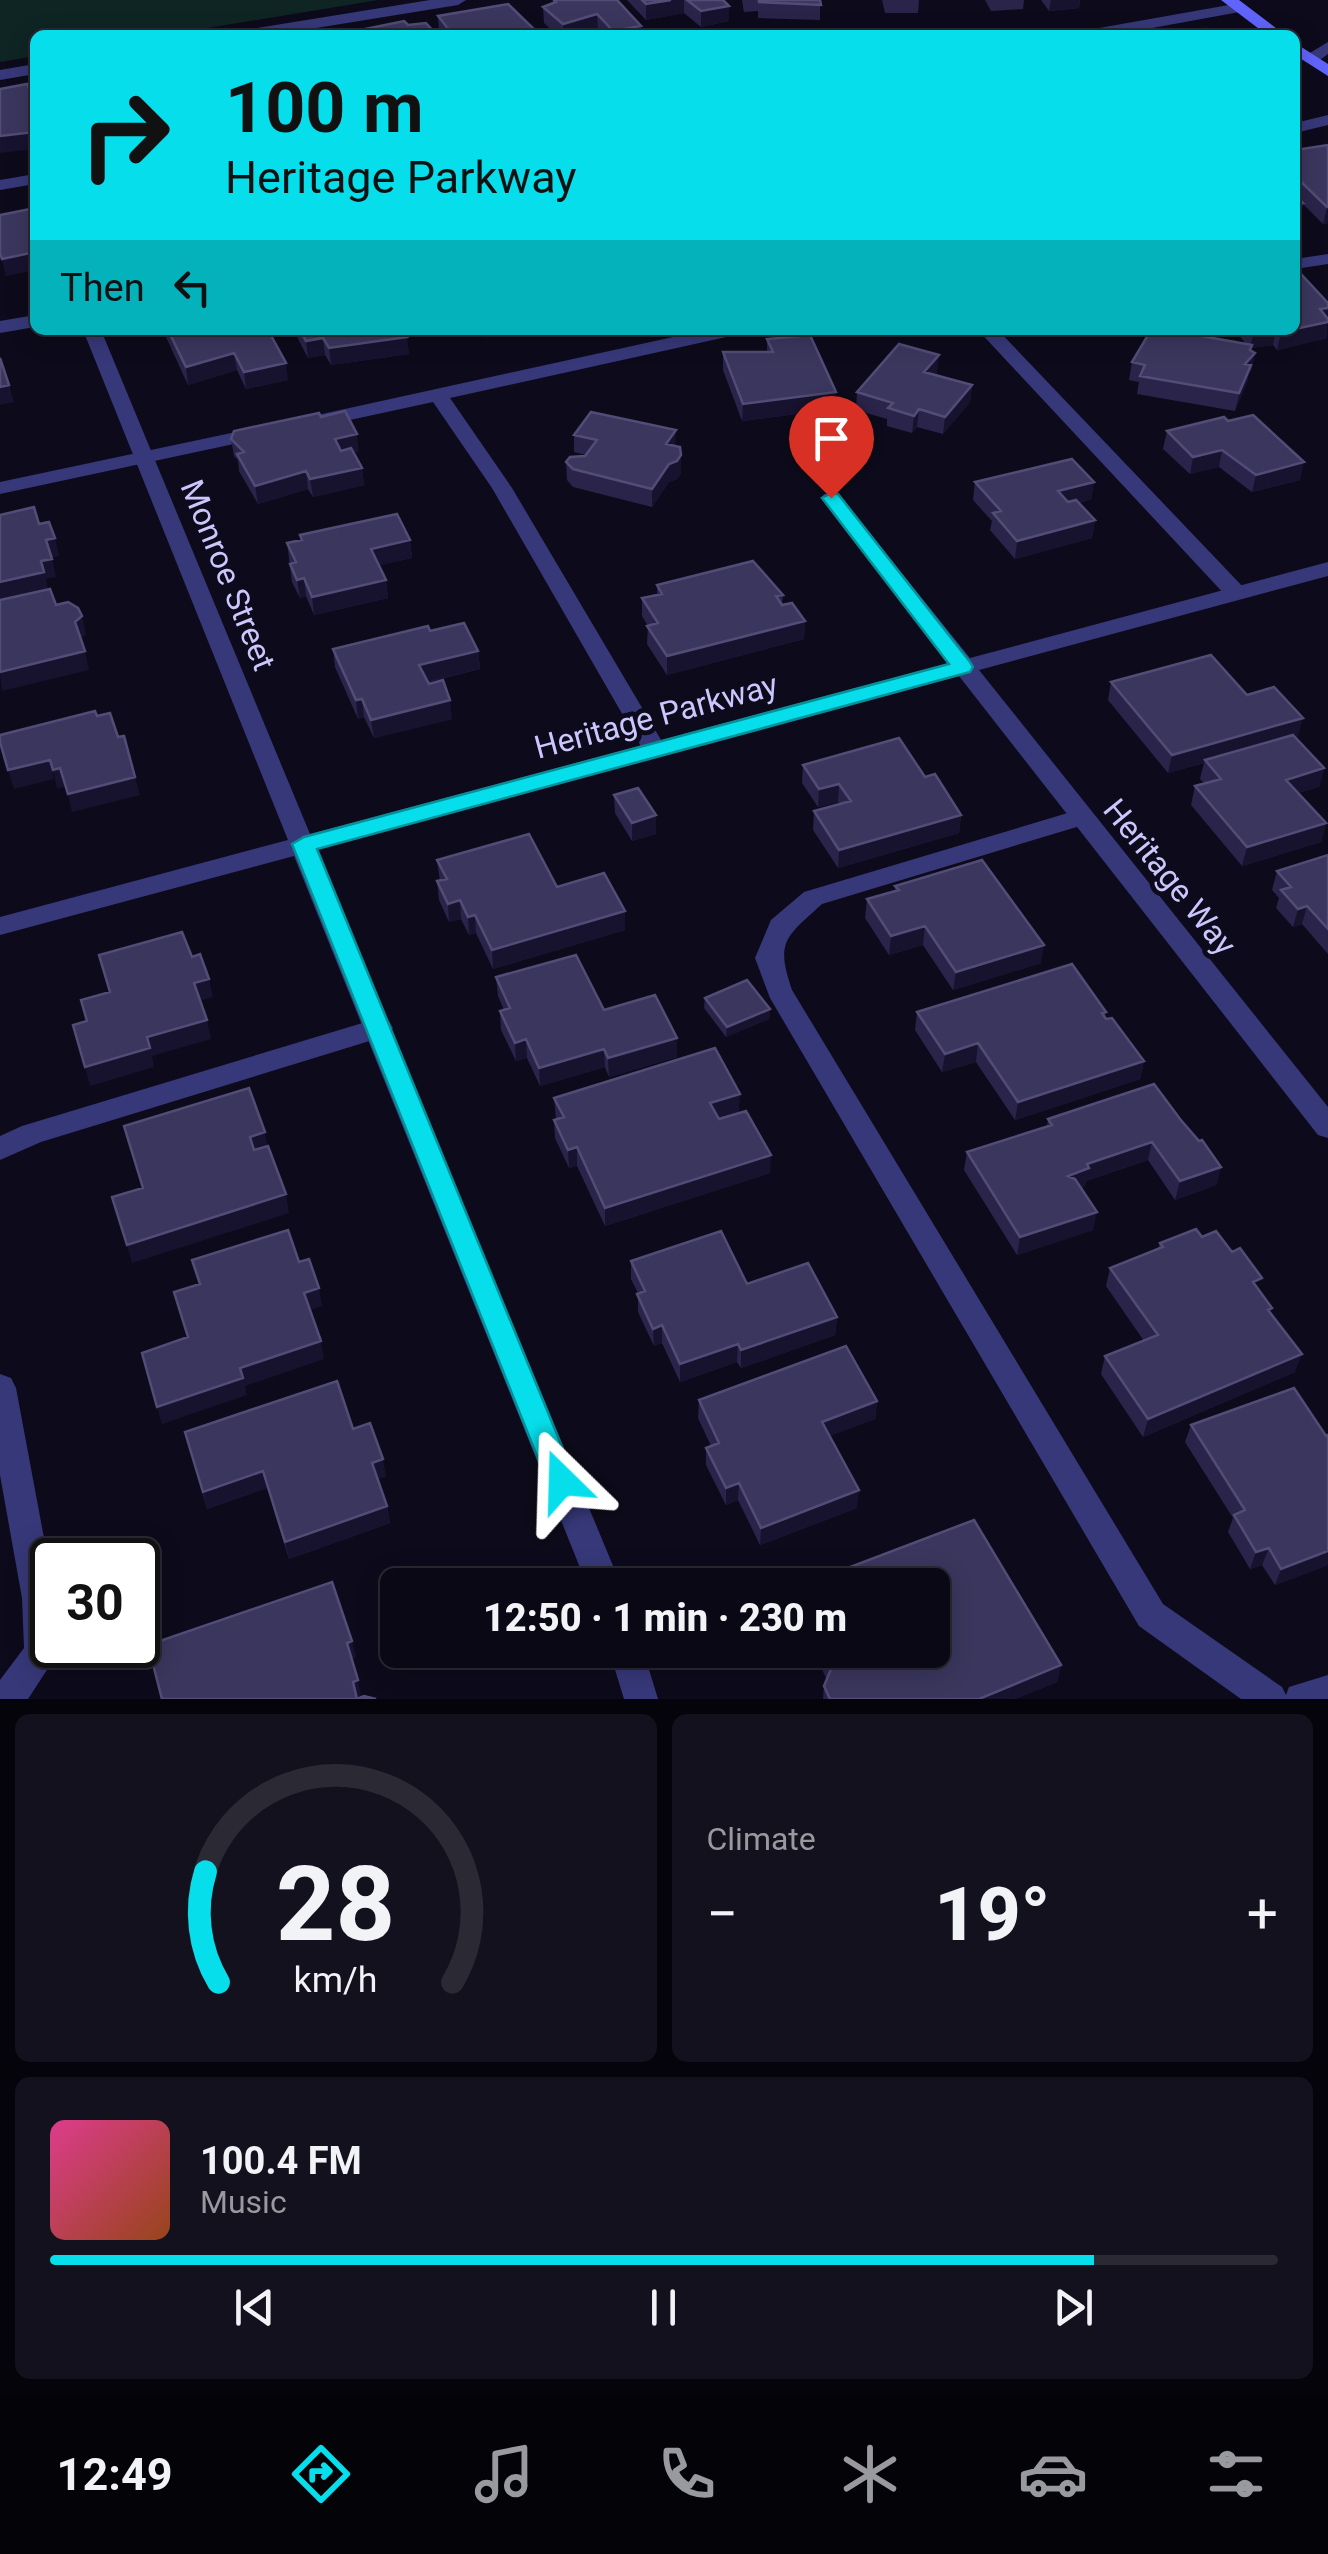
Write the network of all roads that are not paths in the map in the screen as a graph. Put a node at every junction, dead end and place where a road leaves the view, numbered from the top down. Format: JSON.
{"nodes":[{"id":1,"x":458,"y":0,"type":"edge"},
{"id":2,"x":1234,"y":4,"type":"edge"},
{"id":3,"x":275,"y":30,"type":"edge"},
{"id":4,"x":1112,"y":30,"type":"edge"},
{"id":5,"x":1271,"y":30,"type":"edge"},
{"id":6,"x":1328,"y":47,"type":"edge"},
{"id":7,"x":1300,"y":51,"type":"edge"},
{"id":8,"x":1311,"y":59,"type":"junction"},
{"id":9,"x":30,"y":71,"type":"edge"},
{"id":10,"x":1328,"y":72,"type":"edge"},
{"id":11,"x":0,"y":75,"type":"edge"},
{"id":12,"x":1328,"y":120,"type":"edge"},
{"id":13,"x":1300,"y":127,"type":"edge"},
{"id":14,"x":30,"y":180,"type":"edge"},
{"id":15,"x":0,"y":186,"type":"edge"},
{"id":16,"x":1328,"y":260,"type":"edge"},
{"id":17,"x":1300,"y":263,"type":"edge"},
{"id":18,"x":30,"y":322,"type":"edge"},
{"id":19,"x":0,"y":328,"type":"edge"},
{"id":20,"x":94,"y":335,"type":"edge"},
{"id":21,"x":708,"y":335,"type":"edge"},
{"id":22,"x":991,"y":335,"type":"edge"},
{"id":23,"x":438,"y":395,"type":"junction"},
{"id":24,"x":145,"y":458,"type":"junction"},
{"id":25,"x":0,"y":488,"type":"edge"},
{"id":26,"x":831,"y":498,"type":"dead end"},
{"id":27,"x":1328,"y":569,"type":"edge"},
{"id":28,"x":1236,"y":593,"type":"junction"},
{"id":29,"x":962,"y":667,"type":"junction"},
{"id":30,"x":655,"y":750,"type":"junction"},
{"id":31,"x":1081,"y":817,"type":"junction"},
{"id":32,"x":304,"y":844,"type":"junction"},
{"id":33,"x":0,"y":926,"type":"edge"},
{"id":34,"x":378,"y":1028,"type":"junction"},
{"id":35,"x":1328,"y":1127,"type":"edge"},
{"id":36,"x":0,"y":1149,"type":"edge"},
{"id":37,"x":0,"y":1388,"type":"edge"},
{"id":38,"x":597,"y":1568,"type":"edge"},
{"id":39,"x":632,"y":1668,"type":"edge"},
{"id":40,"x":1328,"y":1692,"type":"edge"},
{"id":41,"x":7,"y":1699,"type":"edge"},
{"id":42,"x":641,"y":1699,"type":"edge"},
{"id":43,"x":1270,"y":1699,"type":"edge"},
{"id":44,"x":1301,"y":1699,"type":"edge"}],
"edges":[{"from":1,"to":3,"type":"street"},
{"from":2,"to":4,"type":"street"},
{"from":2,"to":5,"type":"street"},
{"from":6,"to":8,"type":"street"},
{"from":7,"to":8,"type":"street"},
{"from":8,"to":10,"type":"street"},
{"from":9,"to":11,"type":"street"},
{"from":12,"to":13,"type":"street"},
{"from":14,"to":15,"type":"street"},
{"from":16,"to":17,"type":"street"},
{"from":18,"to":19,"type":"street"},
{"from":20,"to":24,"type":"street","name":"Monroe Street"},
{"from":21,"to":23,"type":"street"},
{"from":22,"to":28,"type":"street"},
{"from":23,"to":24,"type":"street"},
{"from":23,"to":30,"type":"street"},
{"from":24,"to":25,"type":"street"},
{"from":24,"to":32,"type":"street","name":"Monroe Street"},
{"from":26,"to":29,"type":"street","name":"Heritage Way"},
{"from":27,"to":28,"type":"street","name":"Heritage Parkway"},
{"from":28,"to":29,"type":"street","name":"Heritage Parkway"},
{"from":29,"to":30,"type":"street","name":"Heritage Parkway"},
{"from":29,"to":31,"type":"street","name":"Heritage Way"},
{"from":30,"to":32,"type":"street","name":"Heritage Parkway"},
{"from":31,"to":35,"type":"street","name":"Heritage Way"},
{"from":31,"to":43,"type":"street"},
{"from":32,"to":33,"type":"street","name":"Heritage Parkway"},
{"from":32,"to":34,"type":"street","name":"Monroe Street"},
{"from":34,"to":36,"type":"street"},
{"from":34,"to":38,"type":"street","name":"Monroe Street"},
{"from":37,"to":41,"type":"street"},
{"from":39,"to":42,"type":"street"},
{"from":40,"to":44,"type":"street"}]}
